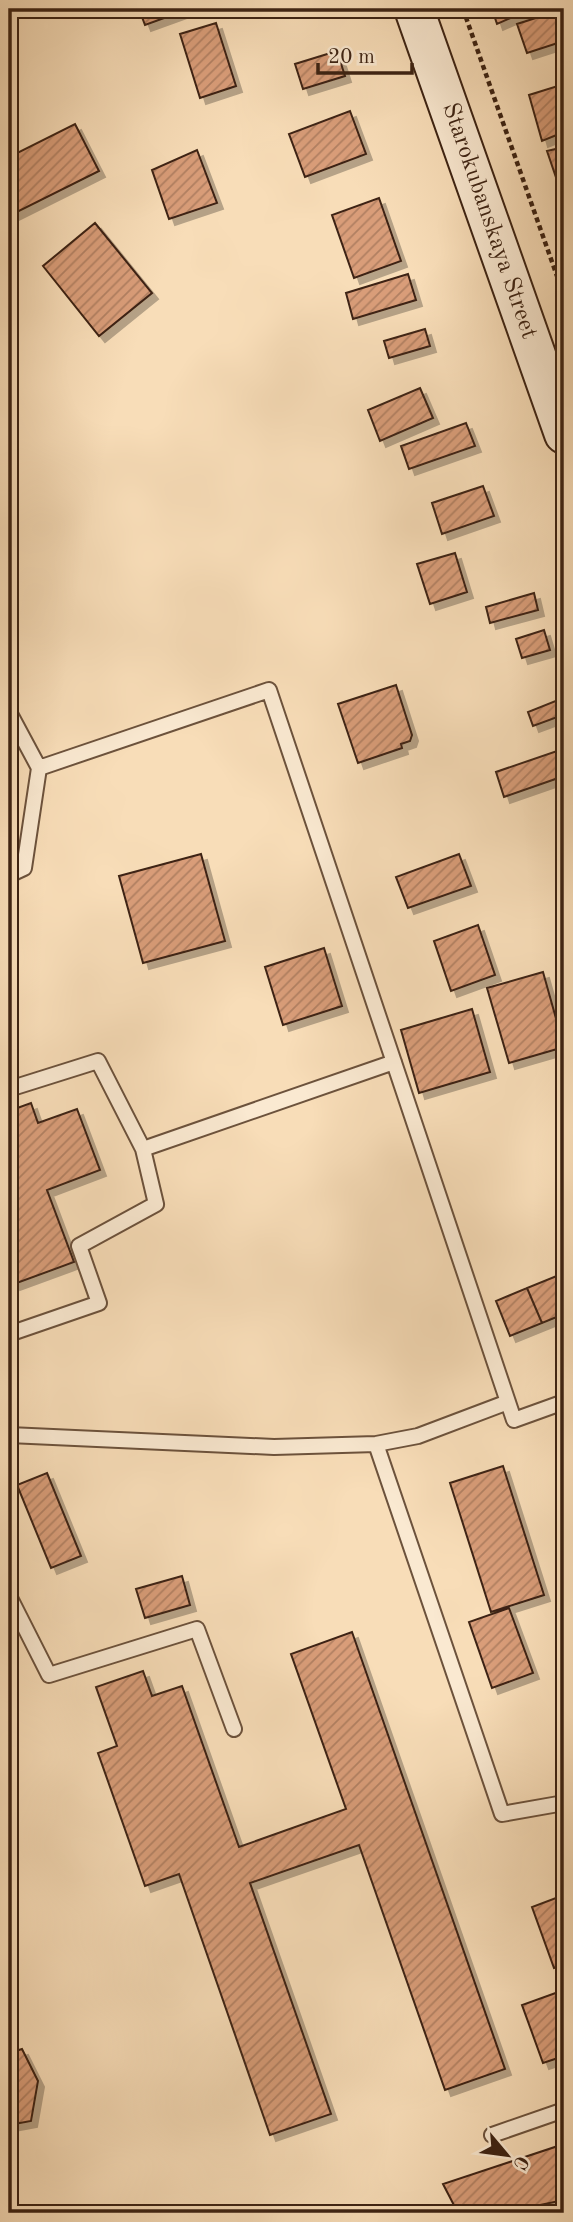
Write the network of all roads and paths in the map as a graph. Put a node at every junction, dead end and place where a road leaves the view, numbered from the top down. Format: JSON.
{"nodes":[{"id":1,"x":414,"y":9,"type":"edge"},
{"id":2,"x":463,"y":9,"type":"edge"},
{"id":3,"x":564,"y":296,"type":"edge"},
{"id":4,"x":564,"y":434,"type":"edge"},
{"id":5,"x":9,"y":712,"type":"edge"},
{"id":6,"x":39,"y":768,"type":"junction"},
{"id":7,"x":9,"y":875,"type":"edge"},
{"id":8,"x":394,"y":1062,"type":"junction"},
{"id":9,"x":9,"y":1089,"type":"edge"},
{"id":10,"x":143,"y":1149,"type":"junction"},
{"id":11,"x":9,"y":1334,"type":"edge"},
{"id":12,"x":508,"y":1402,"type":"junction"},
{"id":13,"x":564,"y":1402,"type":"edge"},
{"id":14,"x":9,"y":1435,"type":"edge"},
{"id":15,"x":376,"y":1444,"type":"junction"},
{"id":16,"x":9,"y":1597,"type":"edge"},
{"id":17,"x":234,"y":1729,"type":"dead end"},
{"id":18,"x":564,"y":1803,"type":"edge"},
{"id":19,"x":564,"y":2110,"type":"edge"},
{"id":20,"x":492,"y":2135,"type":"dead end"}],
"edges":[{"from":1,"to":4,"type":"street","name":"Starokubanskaya Street"},
{"from":2,"to":3,"type":"path"},
{"from":5,"to":6,"type":"lane"},
{"from":6,"to":7,"type":"lane"},
{"from":6,"to":8,"type":"lane"},
{"from":8,"to":10,"type":"lane"},
{"from":8,"to":12,"type":"lane"},
{"from":9,"to":10,"type":"lane"},
{"from":10,"to":11,"type":"lane"},
{"from":12,"to":13,"type":"lane"},
{"from":12,"to":15,"type":"lane"},
{"from":14,"to":15,"type":"lane"},
{"from":15,"to":18,"type":"lane"},
{"from":16,"to":17,"type":"lane"},
{"from":19,"to":20,"type":"lane"}]}
